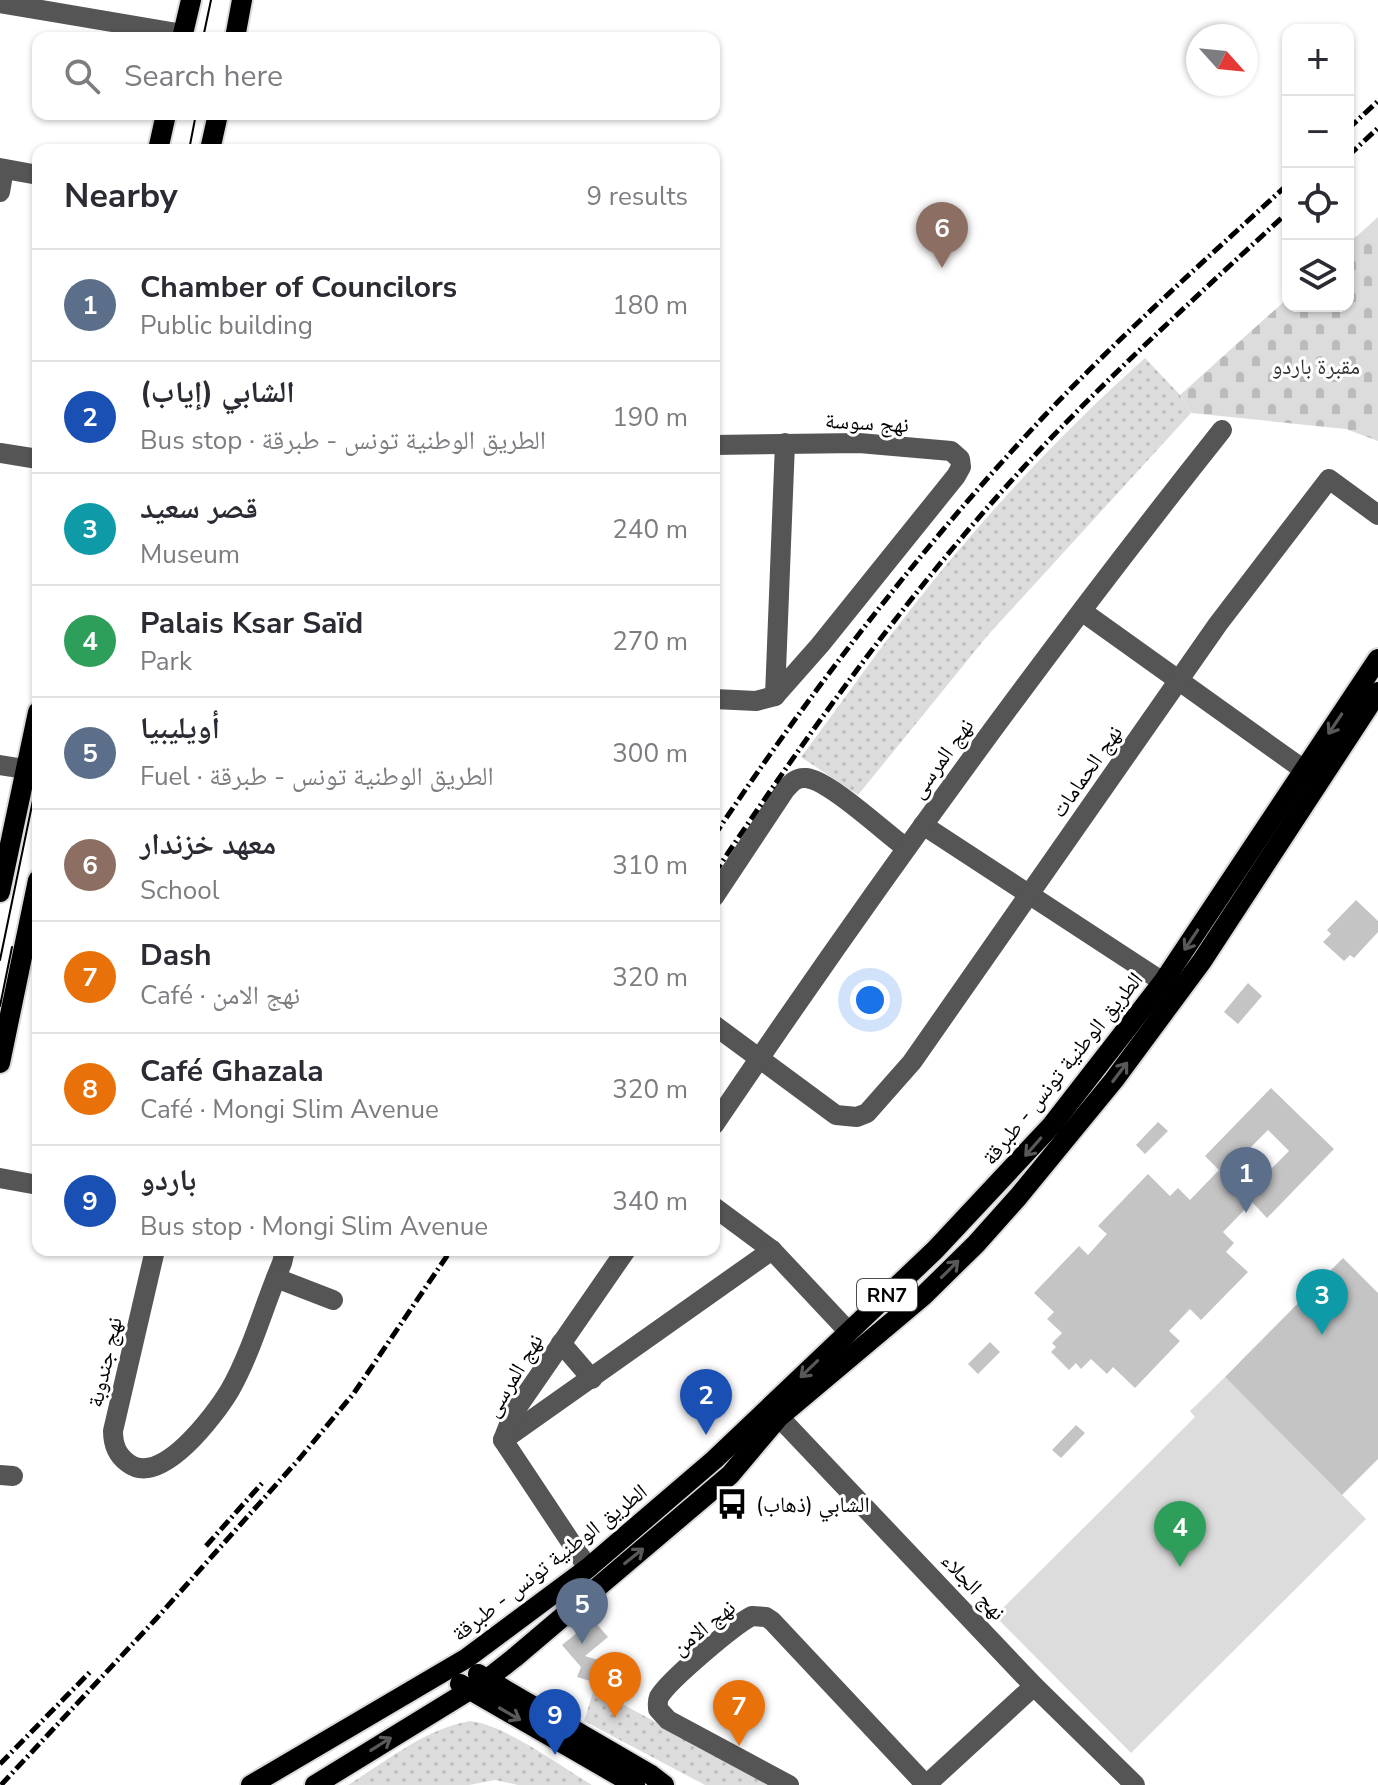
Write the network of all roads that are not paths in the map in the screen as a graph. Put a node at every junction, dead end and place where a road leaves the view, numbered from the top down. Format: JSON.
{"nodes":[{"id":1,"x":191,"y":0,"type":"edge"},
{"id":2,"x":242,"y":0,"type":"edge"},
{"id":3,"x":0,"y":3,"type":"edge"},
{"id":4,"x":160,"y":32,"type":"edge"},
{"id":5,"x":183,"y":32,"type":"edge"},
{"id":6,"x":236,"y":32,"type":"edge"},
{"id":7,"x":165,"y":120,"type":"edge"},
{"id":8,"x":217,"y":120,"type":"edge"},
{"id":9,"x":159,"y":144,"type":"edge"},
{"id":10,"x":211,"y":144,"type":"edge"},
{"id":11,"x":2,"y":168,"type":"edge"},
{"id":12,"x":32,"y":174,"type":"edge"},
{"id":13,"x":0,"y":192,"type":"edge"},
{"id":14,"x":1222,"y":430,"type":"dead end"},
{"id":15,"x":785,"y":443,"type":"junction"},
{"id":16,"x":720,"y":445,"type":"edge"},
{"id":17,"x":0,"y":453,"type":"edge"},
{"id":18,"x":32,"y":458,"type":"edge"},
{"id":19,"x":1378,"y":515,"type":"edge"},
{"id":20,"x":1083,"y":612,"type":"junction"},
{"id":21,"x":1378,"y":659,"type":"edge"},
{"id":22,"x":1178,"y":681,"type":"junction"},
{"id":23,"x":1378,"y":692,"type":"edge"},
{"id":24,"x":775,"y":696,"type":"junction"},
{"id":25,"x":720,"y":699,"type":"edge"},
{"id":26,"x":32,"y":738,"type":"edge"},
{"id":27,"x":0,"y":765,"type":"edge"},
{"id":28,"x":25,"y":769,"type":"junction"},
{"id":29,"x":1304,"y":770,"type":"junction"},
{"id":30,"x":923,"y":825,"type":"junction"},
{"id":31,"x":905,"y":847,"type":"junction"},
{"id":32,"x":720,"y":888,"type":"edge"},
{"id":33,"x":0,"y":892,"type":"edge"},
{"id":34,"x":1029,"y":894,"type":"junction"},
{"id":35,"x":32,"y":909,"type":"edge"},
{"id":36,"x":1163,"y":982,"type":"junction"},
{"id":37,"x":720,"y":1030,"type":"edge"},
{"id":38,"x":758,"y":1060,"type":"junction"},
{"id":39,"x":0,"y":1063,"type":"edge"},
{"id":40,"x":720,"y":1116,"type":"edge"},
{"id":41,"x":0,"y":1178,"type":"edge"},
{"id":42,"x":32,"y":1184,"type":"edge"},
{"id":43,"x":720,"y":1211,"type":"edge"},
{"id":44,"x":772,"y":1250,"type":"junction"},
{"id":45,"x":154,"y":1256,"type":"edge"},
{"id":46,"x":283,"y":1256,"type":"edge"},
{"id":47,"x":622,"y":1256,"type":"edge"},
{"id":48,"x":276,"y":1278,"type":"junction"},
{"id":49,"x":333,"y":1300,"type":"dead end"},
{"id":50,"x":848,"y":1331,"type":"junction"},
{"id":51,"x":561,"y":1343,"type":"junction"},
{"id":52,"x":592,"y":1379,"type":"junction"},
{"id":53,"x":779,"y":1417,"type":"junction"},
{"id":54,"x":503,"y":1440,"type":"junction"},
{"id":55,"x":588,"y":1568,"type":"junction"},
{"id":56,"x":467,"y":1658,"type":"junction"},
{"id":57,"x":446,"y":1670,"type":"junction"},
{"id":58,"x":477,"y":1685,"type":"junction"},
{"id":59,"x":1034,"y":1686,"type":"junction"},
{"id":60,"x":283,"y":1777,"type":"edge"},
{"id":61,"x":251,"y":1785,"type":"edge"},
{"id":62,"x":315,"y":1785,"type":"edge"},
{"id":63,"x":635,"y":1785,"type":"edge"},
{"id":64,"x":664,"y":1785,"type":"edge"},
{"id":65,"x":789,"y":1785,"type":"edge"},
{"id":66,"x":926,"y":1785,"type":"edge"},
{"id":67,"x":1135,"y":1785,"type":"edge"}],
"edges":[{"from":1,"to":5,"type":"main road"},
{"from":2,"to":6,"type":"main road"},
{"from":3,"to":4,"type":"street"},
{"from":7,"to":9,"type":"main road"},
{"from":8,"to":10,"type":"main road"},
{"from":11,"to":12,"type":"street"},
{"from":11,"to":13,"type":"street"},
{"from":14,"to":20,"type":"street","name":"نهج المرسى"},
{"from":15,"to":16,"type":"street","name":"نهج سوسة"},
{"from":15,"to":24,"type":"street"},
{"from":15,"to":24,"type":"street","name":"نهج سوسة"},
{"from":17,"to":18,"type":"street"},
{"from":19,"to":22,"type":"street","name":"نهج الحمامات"},
{"from":20,"to":22,"type":"street"},
{"from":20,"to":30,"type":"street","name":"نهج المرسى"},
{"from":21,"to":29,"type":"main road","name":"الطريق الوطنية تونس - طبرقة","number":"RN7","one_way":true},
{"from":22,"to":29,"type":"street"},
{"from":22,"to":34,"type":"street","name":"نهج الحمامات"},
{"from":53,"to":23,"type":"main road","name":"الطريق الوطنية تونس - طبرقة","number":"RN7","one_way":true},
{"from":24,"to":25,"type":"street"},
{"from":26,"to":28,"type":"main road"},
{"from":27,"to":28,"type":"street"},
{"from":28,"to":33,"type":"main road"},
{"from":29,"to":36,"type":"main road","name":"الطريق الوطنية تونس - طبرقة","number":"RN7","one_way":true},
{"from":30,"to":31,"type":"street","name":"نهج المرسى"},
{"from":30,"to":34,"type":"street"},
{"from":31,"to":32,"type":"street"},
{"from":31,"to":38,"type":"street","name":"نهج المرسى"},
{"from":34,"to":36,"type":"street"},
{"from":34,"to":38,"type":"street","name":"نهج الحمامات"},
{"from":35,"to":39,"type":"main road"},
{"from":36,"to":50,"type":"main road","name":"الطريق الوطنية تونس - طبرقة","number":"RN7","one_way":true},
{"from":37,"to":38,"type":"street"},
{"from":38,"to":40,"type":"street","name":"نهج المرسى"},
{"from":41,"to":42,"type":"street"},
{"from":43,"to":44,"type":"street"},
{"from":44,"to":50,"type":"street"},
{"from":44,"to":52,"type":"street"},
{"from":45,"to":48,"type":"street","name":"نهج جندوبة"},
{"from":46,"to":48,"type":"street","name":"نهج جندوبة"},
{"from":47,"to":51,"type":"street","name":"نهج المرسى"},
{"from":48,"to":49,"type":"street"},
{"from":50,"to":55,"type":"main road","name":"الطريق الوطنية تونس - طبرقة","number":"RN7","one_way":true},
{"from":51,"to":52,"type":"street"},
{"from":51,"to":54,"type":"street","name":"نهج المرسى"},
{"from":52,"to":54,"type":"street"},
{"from":58,"to":53,"type":"main road","name":"الطريق الوطنية تونس - طبرقة","number":"RN7","one_way":true},
{"from":53,"to":59,"type":"street","name":"نهج الجلاء"},
{"from":54,"to":55,"type":"street","name":"نهج المرسى"},
{"from":55,"to":56,"type":"main road","name":"الطريق الوطنية تونس - طبرقة","number":"RN7"},
{"from":56,"to":57,"type":"main road","name":"الطريق الوطنية تونس - طبرقة","number":"RN7"},
{"from":56,"to":58,"type":"main road"},
{"from":57,"to":58,"type":"main road"},
{"from":57,"to":60,"type":"main road","name":"الطريق الوطنية تونس - طبرقة","number":"RN7"},
{"from":62,"to":58,"type":"main road","name":"الطريق الوطنية تونس - طبرقة","number":"RN7","one_way":true},
{"from":58,"to":63,"type":"main road","one_way":true},
{"from":58,"to":64,"type":"main road"},
{"from":59,"to":66,"type":"street"},
{"from":59,"to":67,"type":"street","name":"نهج الجلاء"},
{"from":60,"to":61,"type":"main road","name":"الطريق الوطنية تونس - طبرقة","number":"RN7"},
{"from":65,"to":66,"type":"street","name":"نهج الامن"}]}
